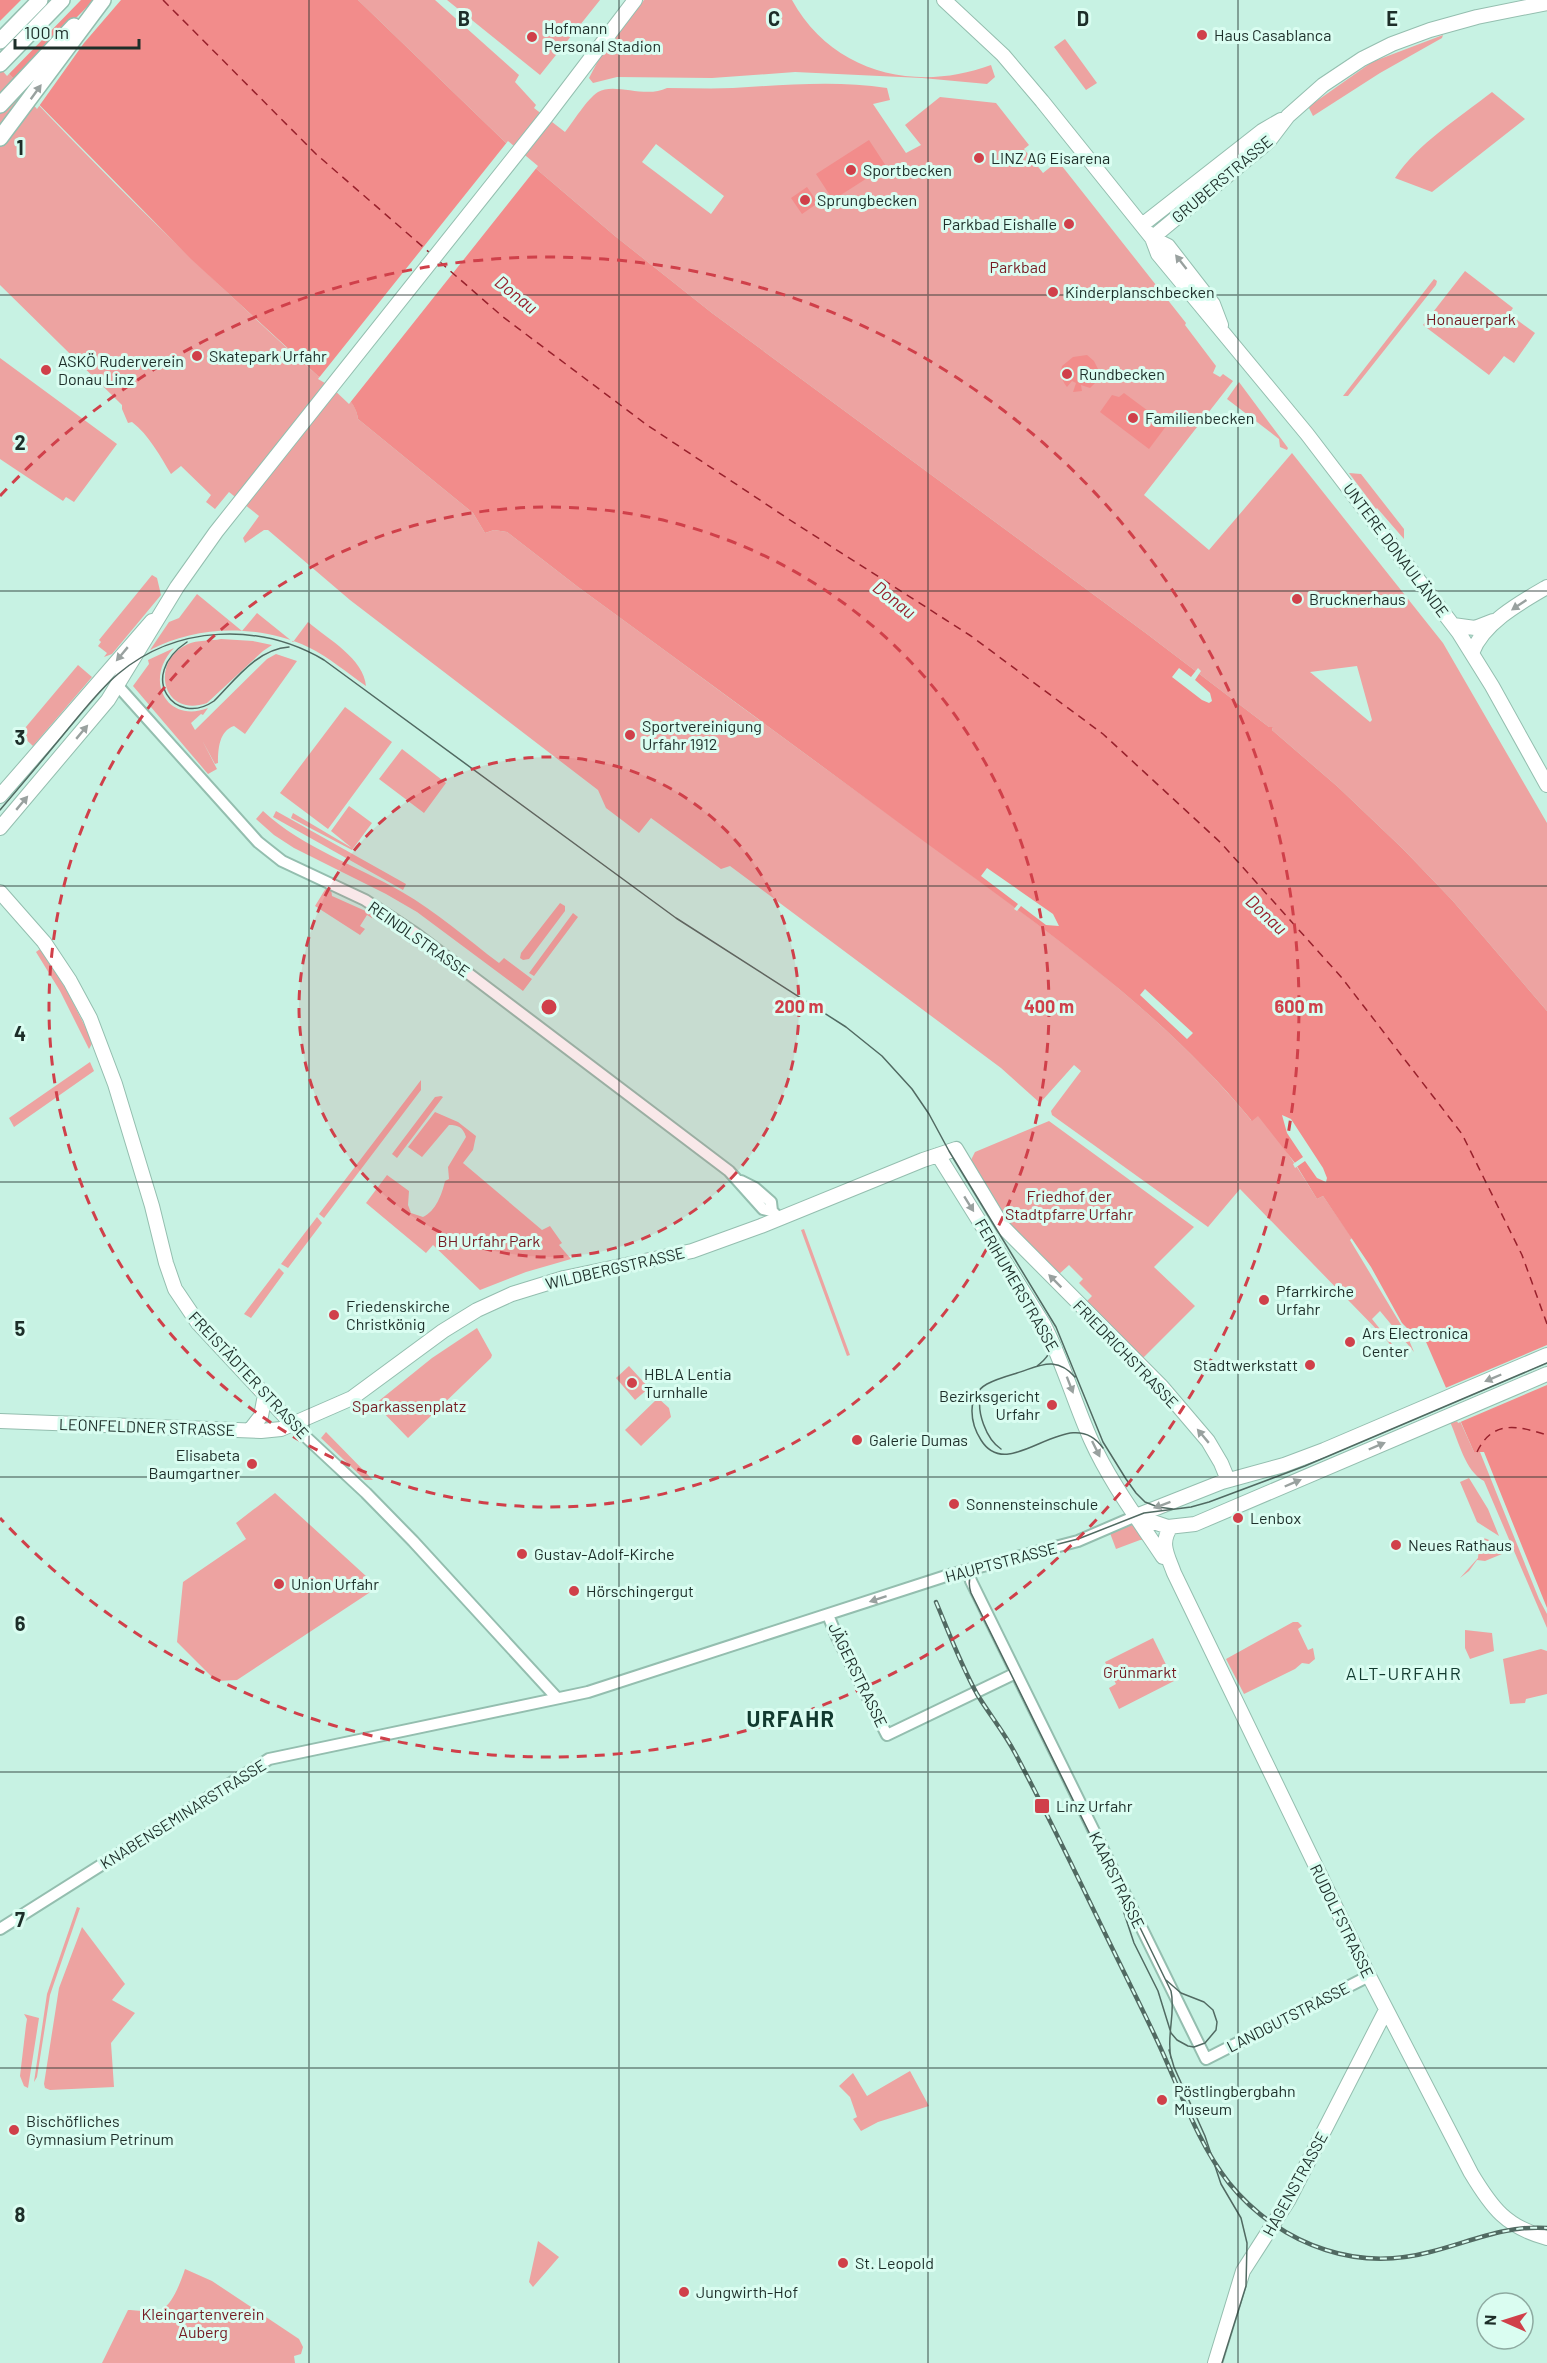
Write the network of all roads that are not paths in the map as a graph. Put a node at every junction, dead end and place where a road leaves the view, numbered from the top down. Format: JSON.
{"nodes":[{"id":1,"x":40,"y":0,"type":"edge"},
{"id":2,"x":62,"y":0,"type":"edge"},
{"id":3,"x":103,"y":0,"type":"edge"},
{"id":4,"x":635,"y":0,"type":"edge"},
{"id":5,"x":944,"y":0,"type":"edge"},
{"id":6,"x":1547,"y":3,"type":"edge"},
{"id":7,"x":0,"y":41,"type":"edge"},
{"id":8,"x":0,"y":64,"type":"edge"},
{"id":9,"x":0,"y":105,"type":"edge"},
{"id":10,"x":1288,"y":116,"type":"junction"},
{"id":11,"x":0,"y":138,"type":"edge"},
{"id":12,"x":1142,"y":225,"type":"junction"},
{"id":13,"x":1152,"y":238,"type":"junction"},
{"id":14,"x":1544,"y":589,"type":"edge"},
{"id":15,"x":164,"y":609,"type":"junction"},
{"id":16,"x":1498,"y":620,"type":"junction"},
{"id":17,"x":1453,"y":625,"type":"junction"},
{"id":18,"x":1472,"y":653,"type":"junction"},
{"id":19,"x":105,"y":673,"type":"junction"},
{"id":20,"x":118,"y":686,"type":"junction"},
{"id":21,"x":1547,"y":785,"type":"edge"},
{"id":22,"x":0,"y":796,"type":"edge"},
{"id":23,"x":0,"y":828,"type":"edge"},
{"id":24,"x":0,"y":892,"type":"edge"},
{"id":25,"x":956,"y":1149,"type":"joint"},
{"id":26,"x":938,"y":1155,"type":"junction"},
{"id":27,"x":775,"y":1214,"type":"junction"},
{"id":28,"x":1011,"y":1237,"type":"joint"},
{"id":29,"x":1547,"y":1355,"type":"edge"},
{"id":30,"x":1547,"y":1374,"type":"edge"},
{"id":31,"x":265,"y":1395,"type":"junction"},
{"id":32,"x":0,"y":1421,"type":"edge"},
{"id":33,"x":293,"y":1425,"type":"junction"},
{"id":34,"x":250,"y":1430,"type":"junction"},
{"id":35,"x":1228,"y":1480,"type":"junction"},
{"id":36,"x":1136,"y":1516,"type":"junction"},
{"id":37,"x":1172,"y":1527,"type":"junction"},
{"id":38,"x":968,"y":1570,"type":"junction"},
{"id":39,"x":1174,"y":1573,"type":"junction"},
{"id":40,"x":828,"y":1615,"type":"junction"},
{"id":41,"x":1016,"y":1673,"type":"junction"},
{"id":42,"x":557,"y":1698,"type":"junction"},
{"id":43,"x":0,"y":1929,"type":"edge"},
{"id":44,"x":1369,"y":1976,"type":"junction"},
{"id":45,"x":1386,"y":2010,"type":"junction"},
{"id":46,"x":1206,"y":2059,"type":"joint"},
{"id":47,"x":1547,"y":2238,"type":"edge"},
{"id":48,"x":1215,"y":2363,"type":"edge"}],
"edges":[{"from":1,"to":7,"type":"highway"},
{"from":2,"to":8,"type":"highway"},
{"from":3,"to":9,"type":"highway"},
{"from":11,"to":3,"type":"highway","one_way":true},
{"from":4,"to":15,"type":"main road"},
{"from":5,"to":12,"type":"main road","name":"UNTERE DONAULÄNDE"},
{"from":6,"to":10,"type":"main road","name":"GRUBERSTRASSE"},
{"from":10,"to":12,"type":"main road","name":"GRUBERSTRASSE"},
{"from":10,"to":13,"type":"main road","name":"GRUBERSTRASSE"},
{"from":12,"to":13,"type":"main road","name":"UNTERE DONAULÄNDE"},
{"from":13,"to":17,"type":"main road","name":"UNTERE DONAULÄNDE"},
{"from":14,"to":16,"type":"main road","one_way":true},
{"from":15,"to":19,"type":"main road","one_way":true},
{"from":15,"to":20,"type":"main road"},
{"from":16,"to":17,"type":"main road"},
{"from":16,"to":18,"type":"main road"},
{"from":17,"to":18,"type":"main road","name":"UNTERE DONAULÄNDE"},
{"from":18,"to":21,"type":"main road","name":"UNTERE DONAULÄNDE"},
{"from":19,"to":20,"type":"main road"},
{"from":19,"to":22,"type":"main road"},
{"from":23,"to":20,"type":"main road","one_way":true},
{"from":20,"to":27,"type":"street","name":"REINDLSTRASSE"},
{"from":24,"to":31,"type":"main road","name":"FREISTÄDTER STRASSE"},
{"from":25,"to":26,"type":"main road","name":"WILDBERGSTRASSE"},
{"from":25,"to":28,"type":"main road","name":"FERIHUMERSTRASSE"},
{"from":26,"to":27,"type":"main road","name":"WILDBERGSTRASSE"},
{"from":26,"to":36,"type":"main road","name":"FERIHUMERSTRASSE","one_way":true},
{"from":27,"to":33,"type":"main road","name":"WILDBERGSTRASSE"},
{"from":35,"to":28,"type":"main road","name":"FRIEDRICHSTRASSE","one_way":true},
{"from":29,"to":35,"type":"main road","name":"HAUPTSTRASSE","one_way":true},
{"from":37,"to":30,"type":"main road","one_way":true},
{"from":31,"to":33,"type":"main road","name":"FREISTÄDTER STRASSE"},
{"from":31,"to":34,"type":"main road"},
{"from":32,"to":34,"type":"main road","name":"LEONFELDNER STRASSE"},
{"from":33,"to":34,"type":"main road","name":"LEONFELDNER STRASSE"},
{"from":33,"to":42,"type":"street","name":"FREISTÄDTER STRASSE"},
{"from":35,"to":36,"type":"main road","name":"HAUPTSTRASSE","one_way":true},
{"from":36,"to":37,"type":"main road"},
{"from":36,"to":38,"type":"street","name":"HAUPTSTRASSE"},
{"from":36,"to":39,"type":"main road","name":"RUDOLFSTRASSE"},
{"from":37,"to":39,"type":"main road","name":"RUDOLFSTRASSE"},
{"from":38,"to":40,"type":"street","name":"HAUPTSTRASSE","one_way":true},
{"from":38,"to":41,"type":"street","name":"KAARSTRASSE"},
{"from":39,"to":44,"type":"main road","name":"RUDOLFSTRASSE"},
{"from":40,"to":41,"type":"street","name":"JÄGERSTRASSE"},
{"from":40,"to":42,"type":"street","name":"HAUPTSTRASSE"},
{"from":41,"to":46,"type":"street","name":"KAARSTRASSE"},
{"from":42,"to":43,"type":"street","name":"KNABENSEMINARSTRASSE"},
{"from":44,"to":45,"type":"main road","name":"RUDOLFSTRASSE"},
{"from":44,"to":46,"type":"street","name":"LANDGUTSTRASSE"},
{"from":45,"to":47,"type":"main road","name":"RUDOLFSTRASSE"},
{"from":45,"to":48,"type":"main road","name":"HAGENSTRASSE"}]}
